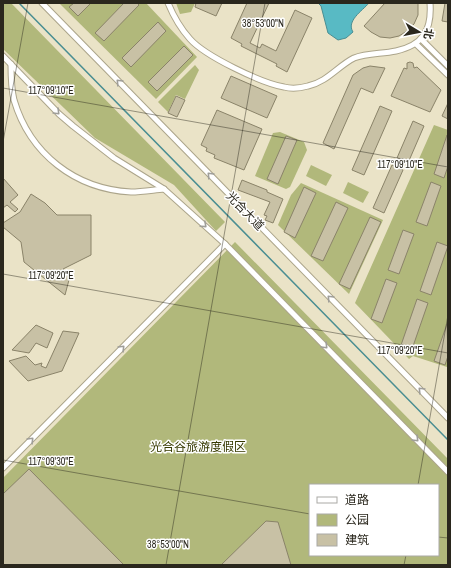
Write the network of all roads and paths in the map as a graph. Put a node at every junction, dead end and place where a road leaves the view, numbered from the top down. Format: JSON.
{"nodes":[{"id":1,"x":42,"y":3,"type":"edge"},
{"id":2,"x":168,"y":3,"type":"edge"},
{"id":3,"x":430,"y":3,"type":"edge"},
{"id":4,"x":421,"y":39,"type":"junction"},
{"id":5,"x":416,"y":44,"type":"junction"},
{"id":6,"x":3,"y":56,"type":"edge"},
{"id":7,"x":11,"y":64,"type":"junction"},
{"id":8,"x":448,"y":66,"type":"edge"},
{"id":9,"x":448,"y":75,"type":"edge"},
{"id":10,"x":164,"y":189,"type":"junction"},
{"id":11,"x":225,"y":244,"type":"junction"},
{"id":12,"x":448,"y":418,"type":"edge"},
{"id":13,"x":3,"y":468,"type":"edge"},
{"id":14,"x":448,"y":472,"type":"edge"}],
"edges":[{"from":12,"to":1,"type":"street","name":"光合大道","one_way":true},
{"from":2,"to":5,"type":"street"},
{"from":3,"to":4,"type":"street"},
{"from":4,"to":5,"type":"street"},
{"from":4,"to":8,"type":"street"},
{"from":5,"to":9,"type":"street"},
{"from":6,"to":7,"type":"street"},
{"from":7,"to":10,"type":"street","one_way":true},
{"from":7,"to":10,"type":"street"},
{"from":10,"to":11,"type":"street","one_way":true},
{"from":13,"to":11,"type":"street","one_way":true},
{"from":11,"to":14,"type":"street","one_way":true}]}
